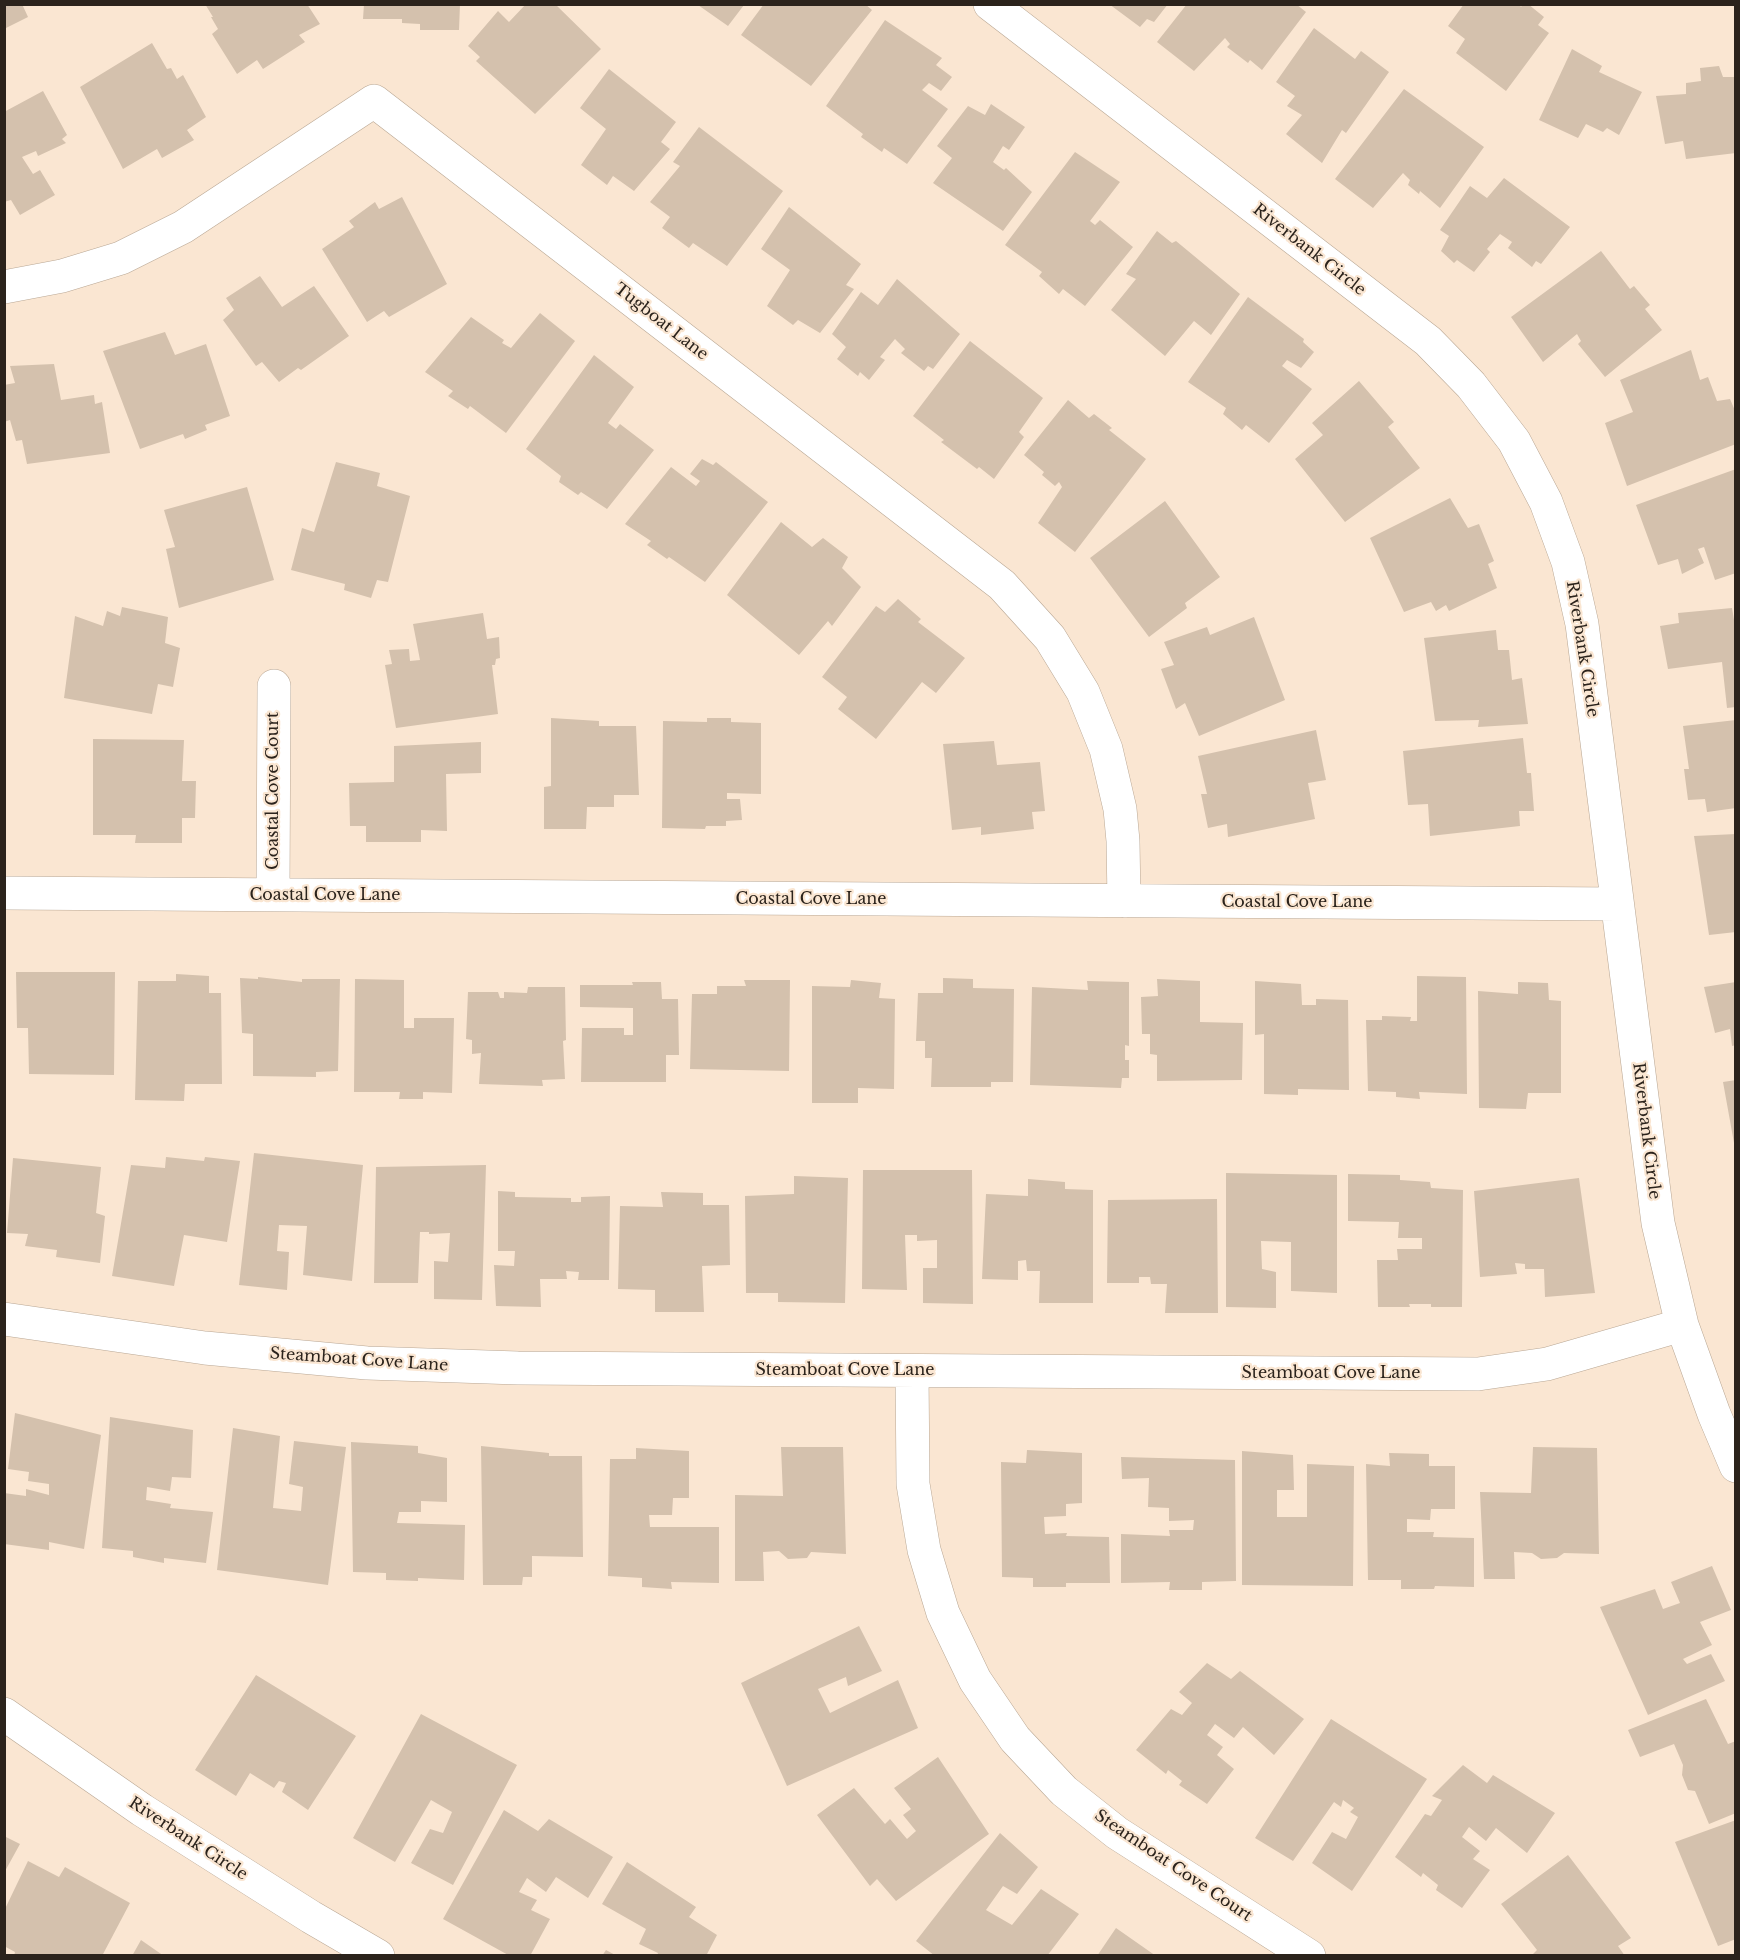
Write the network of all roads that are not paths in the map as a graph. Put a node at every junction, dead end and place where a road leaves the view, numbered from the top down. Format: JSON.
{"nodes":[{"id":1,"x":990,"y":4,"type":"edge"},
{"id":2,"x":4,"y":287,"type":"edge"},
{"id":3,"x":274,"y":686,"type":"dead end"},
{"id":4,"x":4,"y":893,"type":"edge"},
{"id":5,"x":273,"y":895,"type":"junction"},
{"id":6,"x":1124,"y":901,"type":"junction"},
{"id":7,"x":1617,"y":904,"type":"junction"},
{"id":8,"x":4,"y":1318,"type":"edge"},
{"id":9,"x":1682,"y":1325,"type":"junction"},
{"id":10,"x":912,"y":1371,"type":"junction"},
{"id":11,"x":1736,"y":1466,"type":"edge"},
{"id":12,"x":4,"y":1714,"type":"edge"},
{"id":13,"x":378,"y":1956,"type":"edge"},
{"id":14,"x":1310,"y":1956,"type":"edge"}],
"edges":[{"from":1,"to":7,"type":"street","name":"Riverbank Circle"},
{"from":2,"to":6,"type":"street","name":"Tugboat Lane"},
{"from":3,"to":5,"type":"street","name":"Coastal Cove Court"},
{"from":4,"to":5,"type":"street","name":"Coastal Cove Lane"},
{"from":5,"to":6,"type":"street","name":"Coastal Cove Lane"},
{"from":6,"to":7,"type":"street","name":"Coastal Cove Lane"},
{"from":7,"to":9,"type":"street","name":"Riverbank Circle"},
{"from":8,"to":10,"type":"street","name":"Steamboat Cove Lane"},
{"from":9,"to":10,"type":"street","name":"Steamboat Cove Lane"},
{"from":9,"to":11,"type":"street","name":"Riverbank Circle"},
{"from":10,"to":14,"type":"street","name":"Steamboat Cove Court"},
{"from":12,"to":13,"type":"street","name":"Riverbank Circle"}]}
